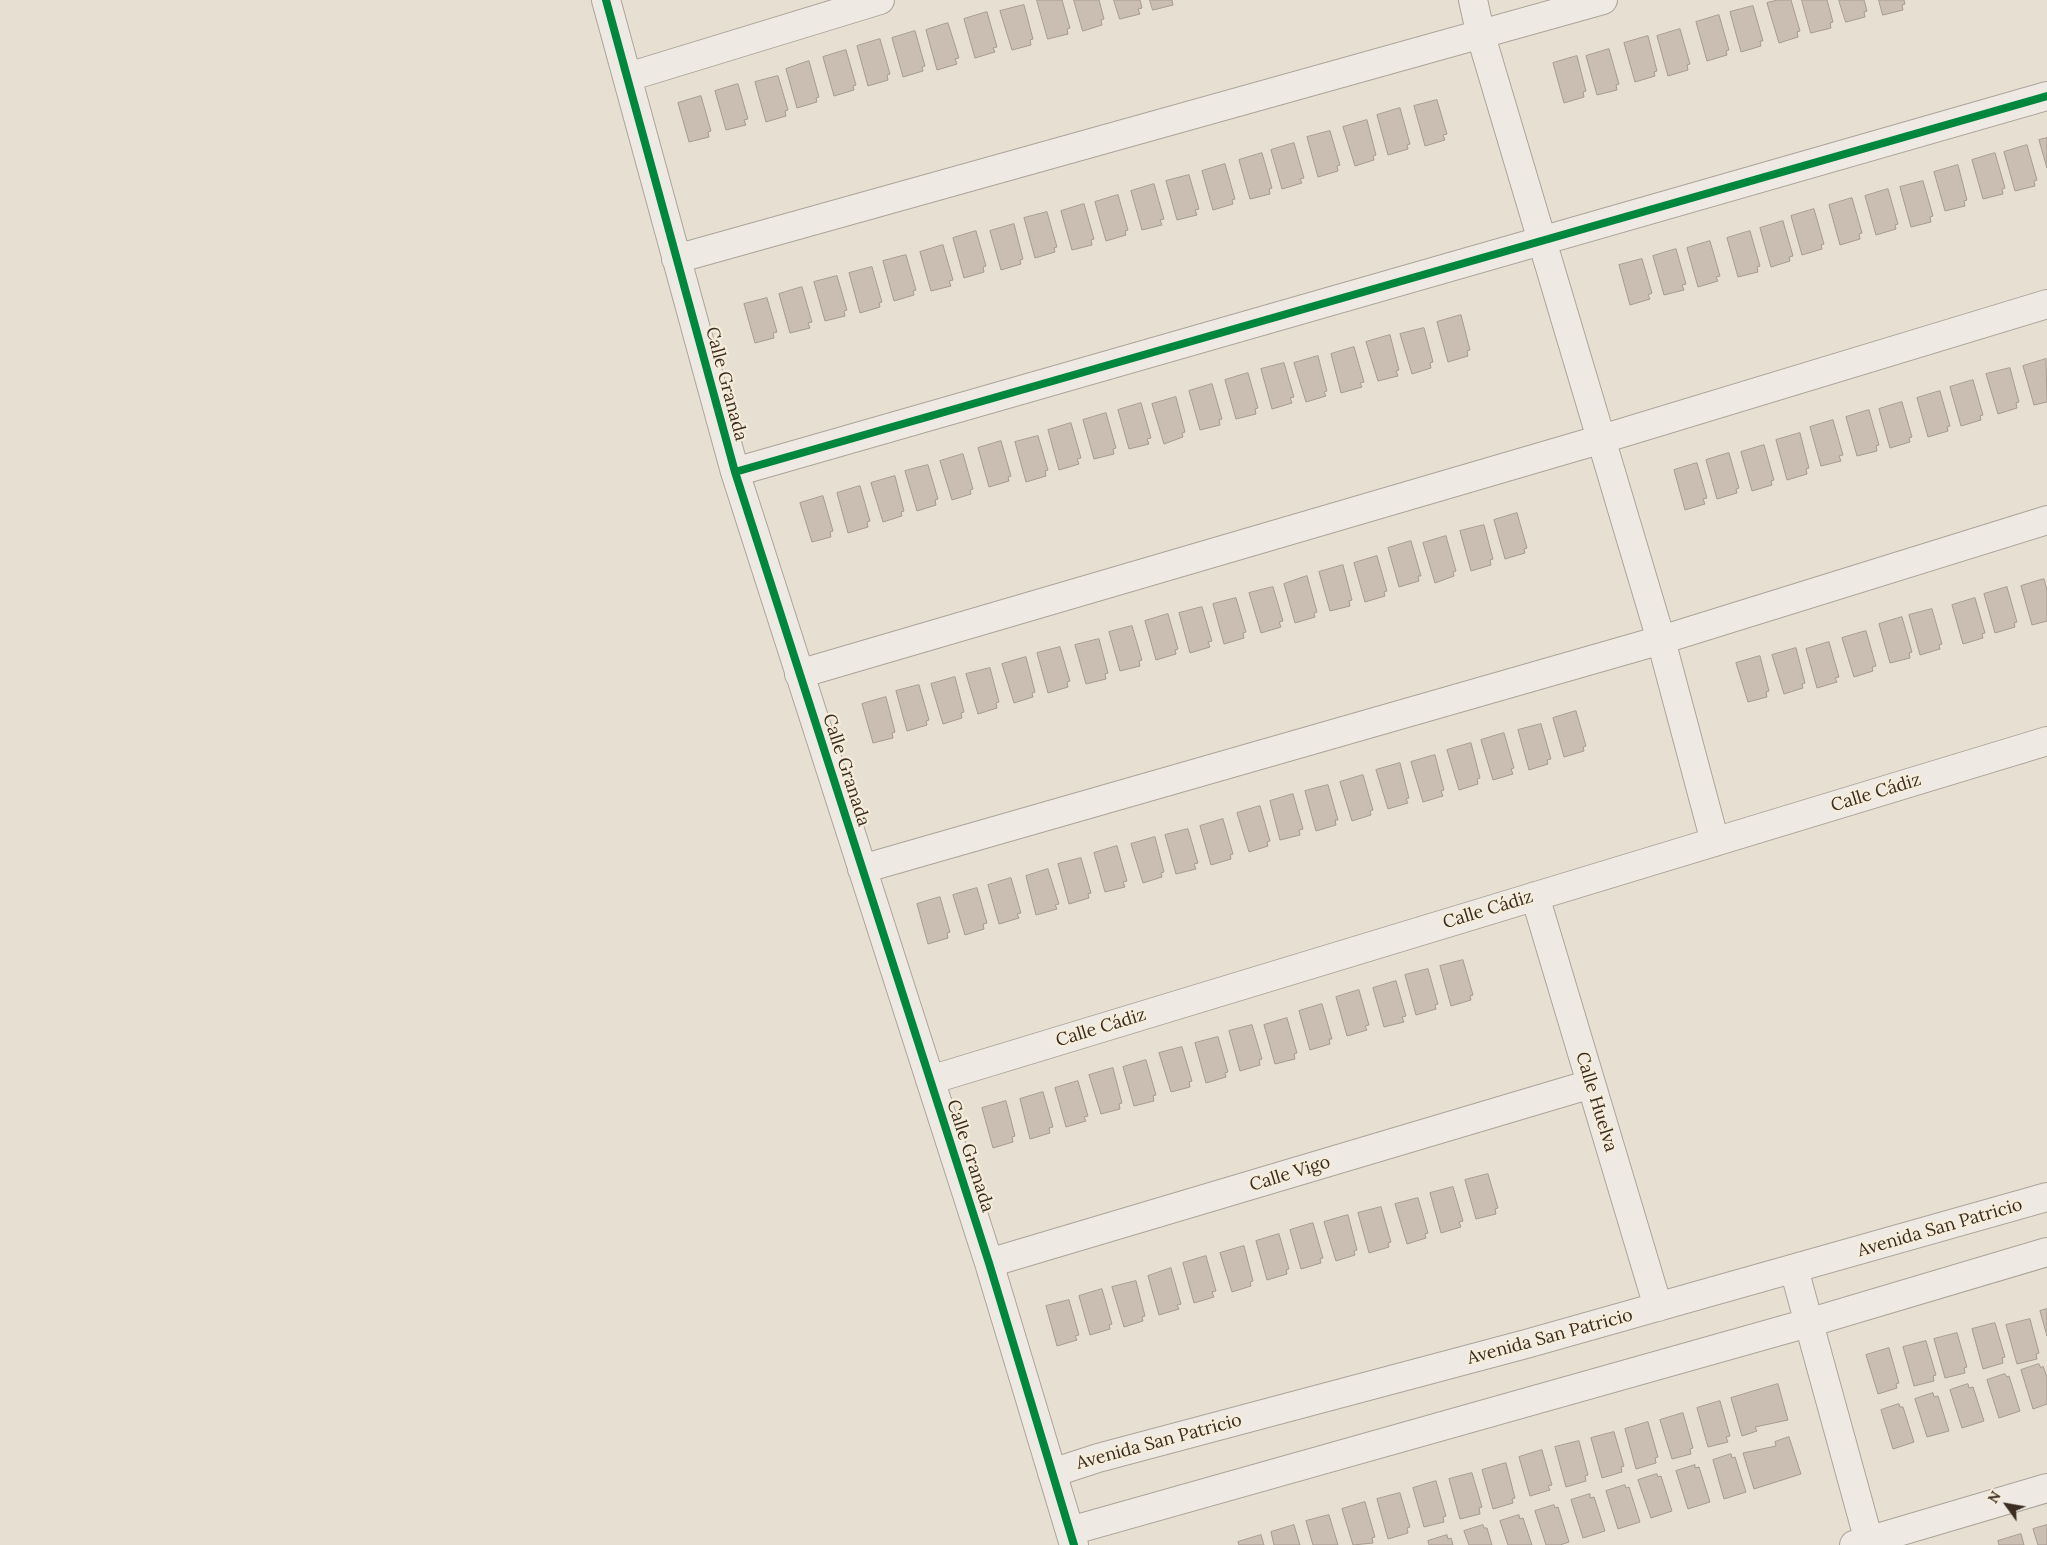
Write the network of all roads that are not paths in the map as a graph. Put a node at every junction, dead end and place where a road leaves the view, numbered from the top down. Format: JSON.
{"nodes":[{"id":1,"x":606,"y":0,"type":"edge"},
{"id":2,"x":880,"y":0,"type":"edge"},
{"id":3,"x":1473,"y":0,"type":"edge"},
{"id":4,"x":1603,"y":0,"type":"edge"},
{"id":5,"x":1481,"y":36,"type":"junction"},
{"id":6,"x":628,"y":77,"type":"junction"},
{"id":7,"x":2047,"y":96,"type":"edge"},
{"id":8,"x":1542,"y":241,"type":"junction"},
{"id":9,"x":676,"y":259,"type":"junction"},
{"id":10,"x":2047,"y":304,"type":"edge"},
{"id":11,"x":1602,"y":439,"type":"junction"},
{"id":12,"x":734,"y":472,"type":"junction"},
{"id":13,"x":2047,"y":520,"type":"edge"},
{"id":14,"x":1661,"y":640,"type":"junction"},
{"id":15,"x":799,"y":674,"type":"junction"},
{"id":16,"x":2045,"y":748,"type":"edge"},
{"id":17,"x":1715,"y":842,"type":"junction"},
{"id":18,"x":862,"y":869,"type":"junction"},
{"id":19,"x":1534,"y":896,"type":"junction"},
{"id":20,"x":930,"y":1080,"type":"junction"},
{"id":21,"x":1591,"y":1084,"type":"junction"},
{"id":22,"x":2047,"y":1197,"type":"edge"},
{"id":23,"x":2047,"y":1252,"type":"edge"},
{"id":24,"x":989,"y":1263,"type":"junction"},
{"id":25,"x":1794,"y":1270,"type":"junction"},
{"id":26,"x":1658,"y":1307,"type":"junction"},
{"id":27,"x":1808,"y":1324,"type":"junction"},
{"id":28,"x":1052,"y":1473,"type":"junction"},
{"id":29,"x":2047,"y":1488,"type":"edge"},
{"id":30,"x":1072,"y":1538,"type":"edge"},
{"id":31,"x":1864,"y":1544,"type":"edge"}],
"edges":[{"from":1,"to":6,"type":"street","name":"Calle Granada"},
{"from":2,"to":6,"type":"street"},
{"from":3,"to":5,"type":"street"},
{"from":4,"to":5,"type":"street"},
{"from":5,"to":8,"type":"street"},
{"from":5,"to":9,"type":"street"},
{"from":6,"to":9,"type":"street","name":"Calle Granada"},
{"from":7,"to":8,"type":"street"},
{"from":8,"to":11,"type":"street"},
{"from":8,"to":12,"type":"street"},
{"from":9,"to":12,"type":"street","name":"Calle Granada"},
{"from":10,"to":11,"type":"street"},
{"from":11,"to":14,"type":"street"},
{"from":11,"to":15,"type":"street"},
{"from":12,"to":15,"type":"street","name":"Calle Granada"},
{"from":13,"to":14,"type":"street"},
{"from":14,"to":17,"type":"street"},
{"from":14,"to":18,"type":"street"},
{"from":15,"to":18,"type":"street","name":"Calle Granada"},
{"from":16,"to":17,"type":"street","name":"Calle Cádiz"},
{"from":17,"to":19,"type":"street","name":"Calle Cádiz"},
{"from":18,"to":20,"type":"street","name":"Calle Granada"},
{"from":19,"to":20,"type":"street","name":"Calle Cádiz"},
{"from":19,"to":21,"type":"street","name":"Calle Huelva"},
{"from":20,"to":24,"type":"street","name":"Calle Granada"},
{"from":21,"to":24,"type":"street","name":"Calle Vigo"},
{"from":21,"to":26,"type":"street","name":"Calle Huelva"},
{"from":22,"to":25,"type":"street","name":"Avenida San Patricio"},
{"from":23,"to":27,"type":"street"},
{"from":24,"to":28,"type":"street","name":"Calle Granada"},
{"from":25,"to":26,"type":"street","name":"Avenida San Patricio"},
{"from":25,"to":27,"type":"street"},
{"from":26,"to":28,"type":"street","name":"Avenida San Patricio"},
{"from":27,"to":30,"type":"street"},
{"from":27,"to":31,"type":"street"},
{"from":28,"to":30,"type":"street","name":"Calle Granada"},
{"from":29,"to":31,"type":"street"}]}
